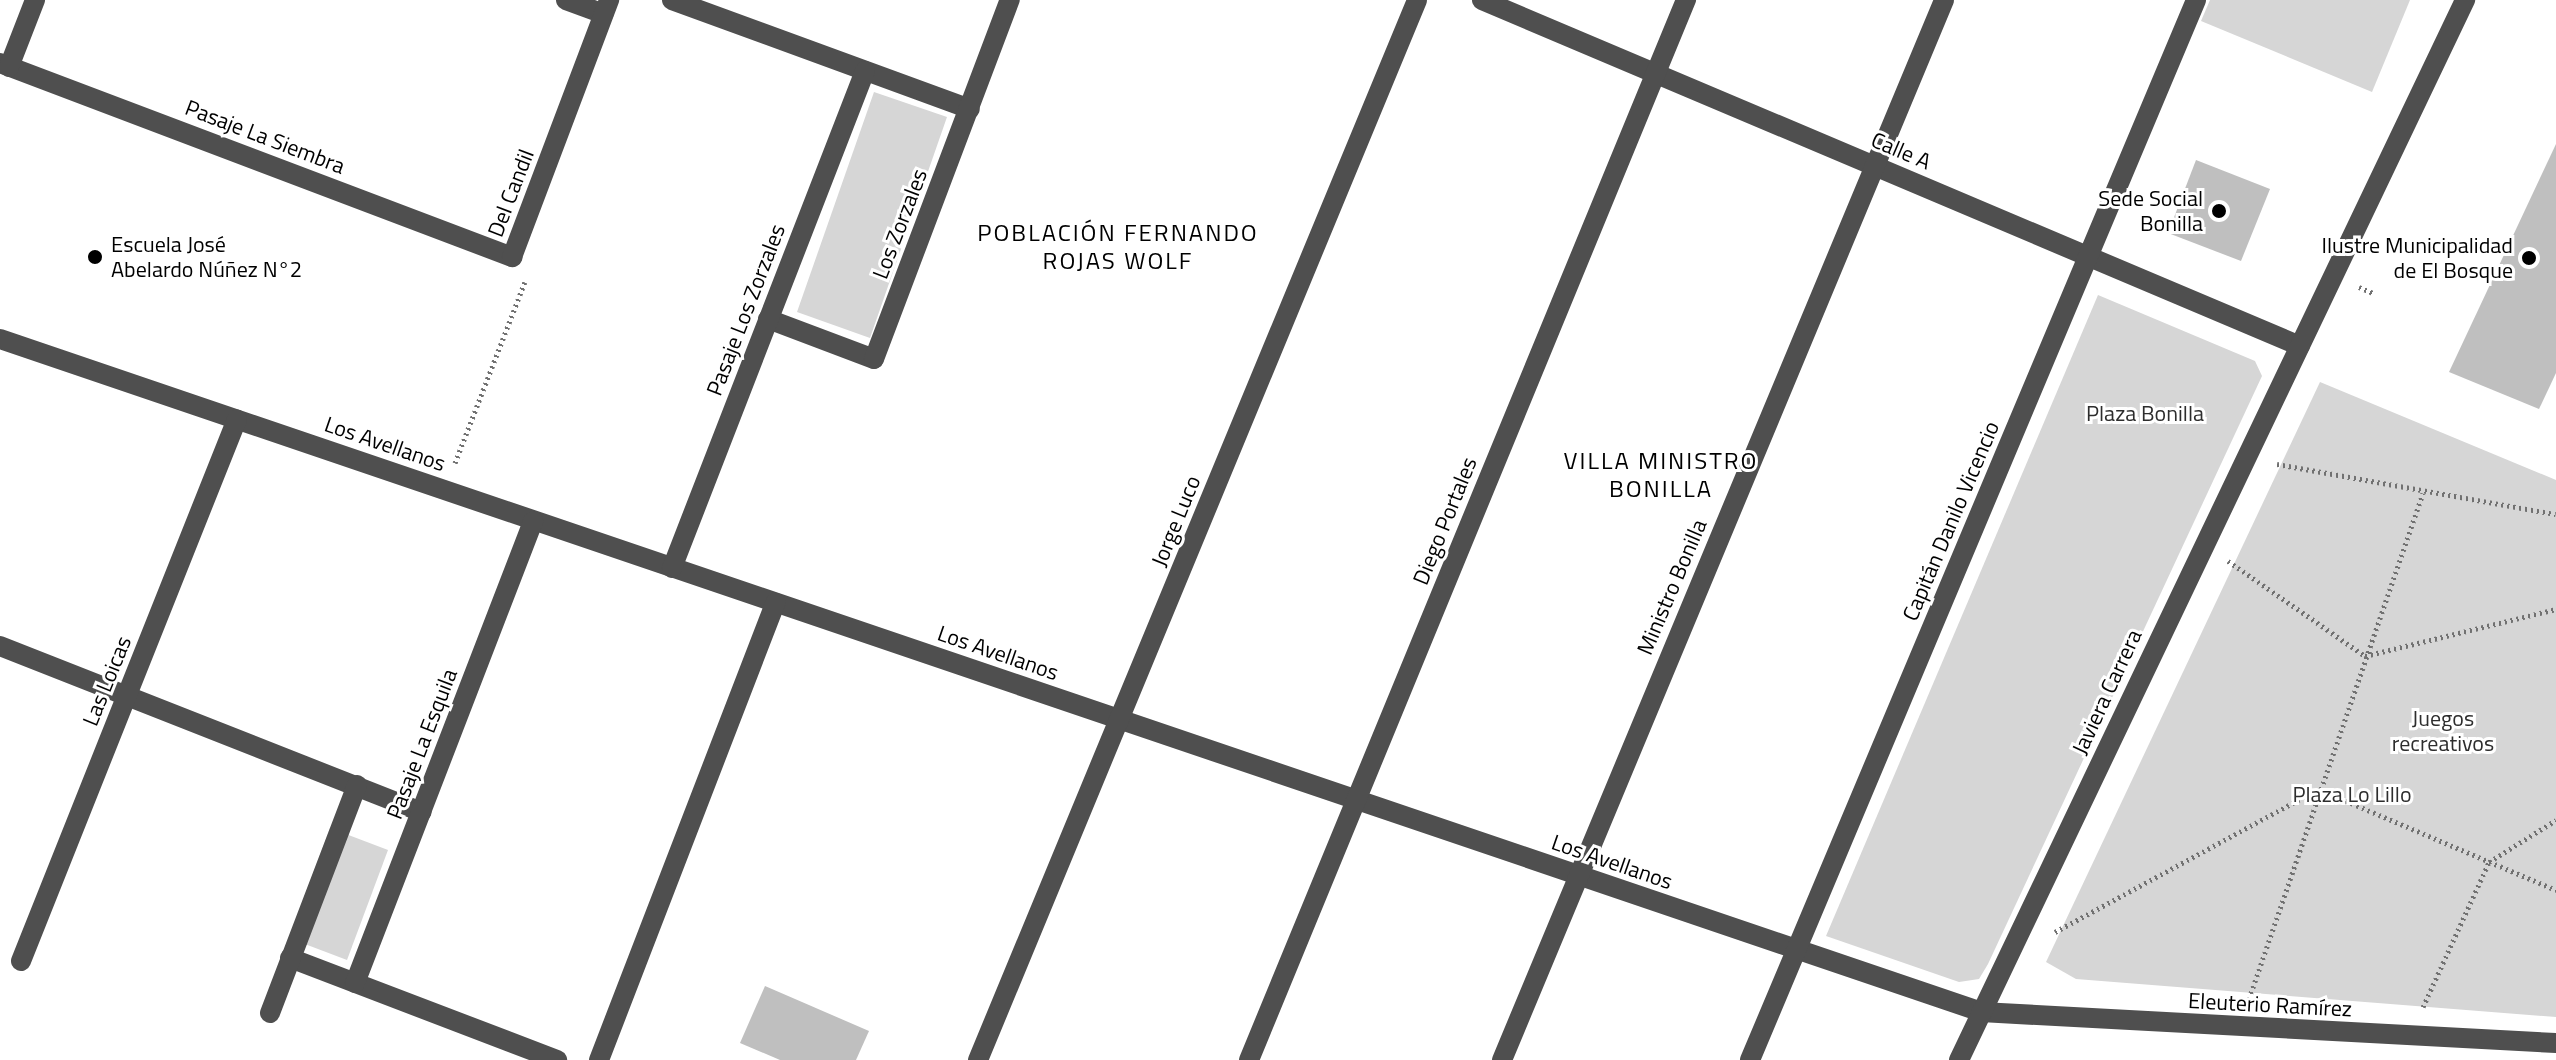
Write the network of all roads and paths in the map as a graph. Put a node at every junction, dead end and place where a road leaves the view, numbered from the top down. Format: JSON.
{"nodes":[{"id":1,"x":35,"y":0,"type":"edge"},
{"id":2,"x":566,"y":0,"type":"edge"},
{"id":3,"x":672,"y":0,"type":"edge"},
{"id":4,"x":1010,"y":0,"type":"edge"},
{"id":5,"x":1417,"y":0,"type":"edge"},
{"id":6,"x":1482,"y":0,"type":"edge"},
{"id":7,"x":1686,"y":0,"type":"edge"},
{"id":8,"x":1944,"y":0,"type":"edge"},
{"id":9,"x":2196,"y":0,"type":"edge"},
{"id":10,"x":2465,"y":0,"type":"edge"},
{"id":11,"x":606,"y":7,"type":"edge"},
{"id":12,"x":5,"y":65,"type":"edge"},
{"id":13,"x":865,"y":71,"type":"junction"},
{"id":14,"x":1656,"y":73,"type":"junction"},
{"id":15,"x":970,"y":109,"type":"junction"},
{"id":16,"x":1874,"y":166,"type":"junction"},
{"id":17,"x":512,"y":257,"type":"junction"},
{"id":18,"x":2088,"y":257,"type":"junction"},
{"id":19,"x":768,"y":319,"type":"junction"},
{"id":20,"x":0,"y":339,"type":"edge"},
{"id":21,"x":2300,"y":346,"type":"junction"},
{"id":22,"x":237,"y":419,"type":"junction"},
{"id":23,"x":2245,"y":458,"type":"junction"},
{"id":24,"x":444,"y":490,"type":"junction"},
{"id":25,"x":2423,"y":493,"type":"junction"},
{"id":26,"x":2556,"y":514,"type":"edge"},
{"id":27,"x":533,"y":521,"type":"junction"},
{"id":28,"x":2204,"y":545,"type":"junction"},
{"id":29,"x":672,"y":568,"type":"junction"},
{"id":30,"x":775,"y":603,"type":"junction"},
{"id":31,"x":2556,"y":609,"type":"edge"},
{"id":32,"x":0,"y":646,"type":"edge"},
{"id":33,"x":2365,"y":656,"type":"junction"},
{"id":34,"x":128,"y":693,"type":"junction"},
{"id":35,"x":1120,"y":720,"type":"junction"},
{"id":36,"x":357,"y":785,"type":"junction"},
{"id":37,"x":2318,"y":789,"type":"junction"},
{"id":38,"x":1356,"y":800,"type":"junction"},
{"id":39,"x":422,"y":812,"type":"junction"},
{"id":40,"x":2556,"y":820,"type":"edge"},
{"id":41,"x":2489,"y":862,"type":"junction"},
{"id":42,"x":1578,"y":875,"type":"junction"},
{"id":43,"x":2556,"y":890,"type":"edge"},
{"id":44,"x":1797,"y":950,"type":"junction"},
{"id":45,"x":2008,"y":957,"type":"junction"},
{"id":46,"x":290,"y":958,"type":"junction"},
{"id":47,"x":21,"y":961,"type":"dead end"},
{"id":48,"x":355,"y":983,"type":"junction"},
{"id":49,"x":1981,"y":1012,"type":"junction"},
{"id":50,"x":270,"y":1013,"type":"dead end"},
{"id":51,"x":2240,"y":1026,"type":"junction"},
{"id":52,"x":2409,"y":1037,"type":"junction"},
{"id":53,"x":2556,"y":1043,"type":"edge"},
{"id":54,"x":557,"y":1060,"type":"edge"},
{"id":55,"x":599,"y":1060,"type":"edge"},
{"id":56,"x":978,"y":1060,"type":"edge"},
{"id":57,"x":1249,"y":1060,"type":"edge"},
{"id":58,"x":1502,"y":1060,"type":"edge"},
{"id":59,"x":1750,"y":1060,"type":"edge"},
{"id":60,"x":1959,"y":1060,"type":"edge"}],
"edges":[{"from":1,"to":12,"type":"street"},
{"from":2,"to":11,"type":"street"},
{"from":3,"to":13,"type":"street"},
{"from":4,"to":15,"type":"street","name":"Los Zorzales"},
{"from":5,"to":35,"type":"street","name":"Jorge Luco"},
{"from":6,"to":14,"type":"street","name":"Calle A"},
{"from":7,"to":14,"type":"street","name":"Diego Portales"},
{"from":8,"to":16,"type":"street","name":"Ministro Bonilla"},
{"from":9,"to":18,"type":"street","name":"Capitán Danilo Vicencio"},
{"from":10,"to":21,"type":"street","name":"Javiera Carrera"},
{"from":11,"to":17,"type":"street","name":"Del Candil"},
{"from":12,"to":17,"type":"street","name":"Pasaje La Siembra"},
{"from":13,"to":15,"type":"street"},
{"from":13,"to":19,"type":"street","name":"Pasaje Los Zorzales"},
{"from":14,"to":16,"type":"street","name":"Calle A"},
{"from":14,"to":38,"type":"street","name":"Diego Portales"},
{"from":15,"to":19,"type":"street","name":"Los Zorzales"},
{"from":16,"to":18,"type":"street","name":"Calle A"},
{"from":16,"to":42,"type":"street","name":"Ministro Bonilla"},
{"from":17,"to":24,"type":"path","name":"Del Candil"},
{"from":18,"to":21,"type":"street","name":"Calle A"},
{"from":18,"to":44,"type":"street","name":"Capitán Danilo Vicencio"},
{"from":19,"to":29,"type":"street","name":"Pasaje Los Zorzales"},
{"from":20,"to":22,"type":"street","name":"Los Avellanos"},
{"from":21,"to":23,"type":"street","name":"Javiera Carrera"},
{"from":22,"to":24,"type":"street","name":"Los Avellanos"},
{"from":22,"to":34,"type":"street","name":"Las Loicas"},
{"from":23,"to":25,"type":"path"},
{"from":23,"to":28,"type":"street","name":"Javiera Carrera"},
{"from":24,"to":27,"type":"street","name":"Los Avellanos"},
{"from":25,"to":26,"type":"path"},
{"from":25,"to":33,"type":"path"},
{"from":27,"to":29,"type":"street","name":"Los Avellanos"},
{"from":27,"to":39,"type":"street","name":"Pasaje La Esquila"},
{"from":28,"to":33,"type":"path"},
{"from":28,"to":45,"type":"street","name":"Javiera Carrera"},
{"from":29,"to":30,"type":"street","name":"Los Avellanos"},
{"from":30,"to":35,"type":"street","name":"Los Avellanos"},
{"from":30,"to":55,"type":"street"},
{"from":31,"to":33,"type":"path"},
{"from":32,"to":34,"type":"street"},
{"from":33,"to":37,"type":"path"},
{"from":34,"to":36,"type":"street"},
{"from":34,"to":47,"type":"street","name":"Las Loicas"},
{"from":35,"to":38,"type":"street","name":"Los Avellanos"},
{"from":35,"to":56,"type":"street","name":"Jorge Luco"},
{"from":36,"to":39,"type":"street"},
{"from":36,"to":46,"type":"street","name":"Pasaje La Esquila"},
{"from":37,"to":41,"type":"path"},
{"from":37,"to":45,"type":"path"},
{"from":37,"to":51,"type":"path"},
{"from":38,"to":42,"type":"street","name":"Los Avellanos"},
{"from":38,"to":57,"type":"street","name":"Diego Portales"},
{"from":39,"to":48,"type":"street","name":"Pasaje La Esquila"},
{"from":40,"to":41,"type":"path"},
{"from":41,"to":43,"type":"path"},
{"from":41,"to":52,"type":"path"},
{"from":42,"to":44,"type":"street","name":"Los Avellanos"},
{"from":42,"to":58,"type":"street","name":"Ministro Bonilla"},
{"from":44,"to":49,"type":"street","name":"Los Avellanos"},
{"from":44,"to":59,"type":"street","name":"Capitán Danilo Vicencio"},
{"from":45,"to":49,"type":"street","name":"Javiera Carrera"},
{"from":46,"to":48,"type":"street"},
{"from":46,"to":50,"type":"street","name":"Pasaje La Esquila"},
{"from":48,"to":54,"type":"street"},
{"from":49,"to":51,"type":"street","name":"Eleuterio Ramírez"},
{"from":49,"to":60,"type":"street","name":"Javiera Carrera"},
{"from":51,"to":52,"type":"street","name":"Eleuterio Ramírez"},
{"from":52,"to":53,"type":"street","name":"Eleuterio Ramírez"}]}
